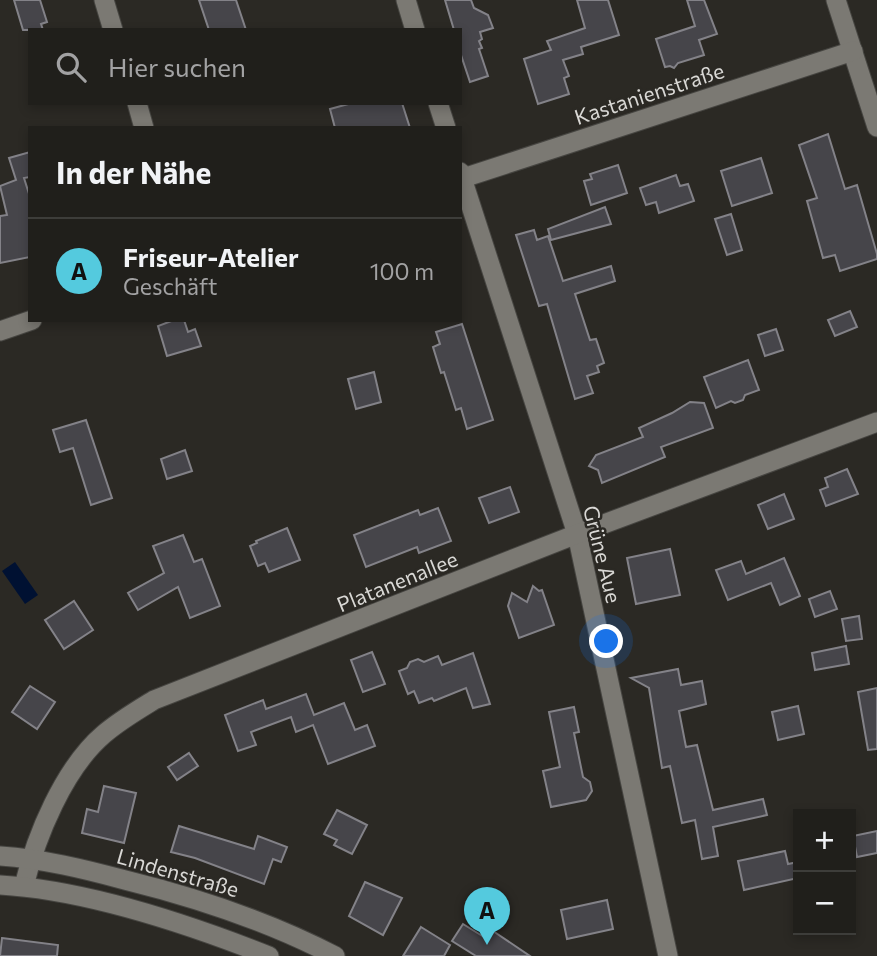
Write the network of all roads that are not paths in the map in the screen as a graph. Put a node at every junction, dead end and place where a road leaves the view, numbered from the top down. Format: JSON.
{"nodes":[{"id":1,"x":104,"y":0,"type":"edge"},
{"id":2,"x":405,"y":0,"type":"edge"},
{"id":3,"x":836,"y":0,"type":"edge"},
{"id":4,"x":112,"y":28,"type":"edge"},
{"id":5,"x":414,"y":28,"type":"edge"},
{"id":6,"x":853,"y":51,"type":"junction"},
{"id":7,"x":138,"y":105,"type":"edge"},
{"id":8,"x":439,"y":105,"type":"edge"},
{"id":9,"x":144,"y":126,"type":"edge"},
{"id":10,"x":445,"y":126,"type":"edge"},
{"id":11,"x":877,"y":127,"type":"edge"},
{"id":12,"x":462,"y":176,"type":"edge"},
{"id":13,"x":462,"y":179,"type":"edge"},
{"id":14,"x":28,"y":321,"type":"edge"},
{"id":15,"x":0,"y":331,"type":"edge"},
{"id":16,"x":877,"y":422,"type":"edge"},
{"id":17,"x":577,"y":534,"type":"junction"},
{"id":18,"x":0,"y":856,"type":"edge"},
{"id":19,"x":31,"y":858,"type":"junction"},
{"id":20,"x":0,"y":885,"type":"edge"},
{"id":21,"x":24,"y":886,"type":"junction"},
{"id":22,"x":269,"y":956,"type":"edge"},
{"id":23,"x":335,"y":956,"type":"edge"},
{"id":24,"x":668,"y":956,"type":"edge"}],
"edges":[{"from":1,"to":4,"type":"street"},
{"from":2,"to":5,"type":"street"},
{"from":3,"to":6,"type":"street"},
{"from":6,"to":11,"type":"street"},
{"from":6,"to":12,"type":"street","name":"Kastanienstraße"},
{"from":7,"to":9,"type":"street"},
{"from":8,"to":10,"type":"street"},
{"from":13,"to":17,"type":"street","name":"Grüne Aue"},
{"from":14,"to":15,"type":"street"},
{"from":16,"to":17,"type":"street","name":"Platanenallee"},
{"from":17,"to":19,"type":"street","name":"Platanenallee"},
{"from":17,"to":24,"type":"street","name":"Grüne Aue"},
{"from":18,"to":19,"type":"street","name":"Lindenstraße"},
{"from":19,"to":21,"type":"street","name":"Platanenallee"},
{"from":19,"to":23,"type":"street","name":"Lindenstraße"},
{"from":20,"to":21,"type":"street"},
{"from":21,"to":22,"type":"street"}]}
